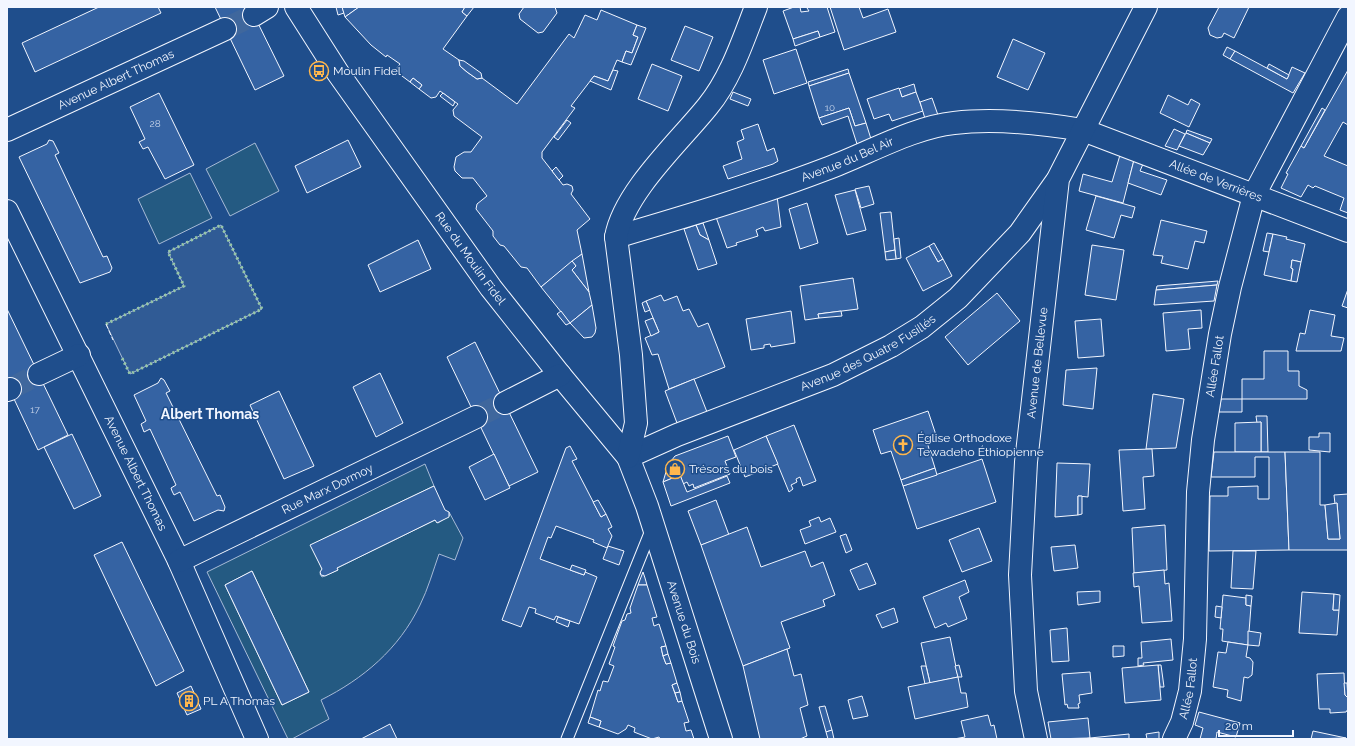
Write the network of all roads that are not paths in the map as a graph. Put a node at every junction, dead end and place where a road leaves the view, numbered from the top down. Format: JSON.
{"nodes":[{"id":1,"x":296,"y":7,"type":"edge"},
{"id":2,"x":756,"y":7,"type":"edge"},
{"id":3,"x":1146,"y":7,"type":"edge"},
{"id":4,"x":1348,"y":16,"type":"edge"},
{"id":5,"x":225,"y":29,"type":"tunnel mouth"},
{"id":6,"x":7,"y":130,"type":"edge"},
{"id":7,"x":1083,"y":130,"type":"junction"},
{"id":8,"x":1058,"y":179,"type":"junction"},
{"id":9,"x":1254,"y":195,"type":"junction"},
{"id":10,"x":7,"y":211,"type":"edge"},
{"id":11,"x":1348,"y":231,"type":"edge"},
{"id":12,"x":616,"y":237,"type":"junction"},
{"id":13,"x":79,"y":355,"type":"junction"},
{"id":14,"x":39,"y":374,"type":"tunnel mouth"},
{"id":15,"x":560,"y":375,"type":"junction"},
{"id":16,"x":504,"y":403,"type":"tunnel mouth"},
{"id":17,"x":476,"y":417,"type":"tunnel mouth"},
{"id":18,"x":628,"y":457,"type":"junction"},
{"id":19,"x":650,"y":515,"type":"junction"},
{"id":20,"x":179,"y":561,"type":"junction"},
{"id":21,"x":257,"y":739,"type":"edge"},
{"id":22,"x":567,"y":739,"type":"edge"},
{"id":23,"x":721,"y":739,"type":"edge"},
{"id":24,"x":1036,"y":739,"type":"edge"},
{"id":25,"x":1174,"y":739,"type":"edge"}],
"edges":[{"from":1,"to":15,"type":"street","name":"Rue du Moulin Fidel"},
{"from":2,"to":12,"type":"street"},
{"from":3,"to":7,"type":"street","name":"Avenue de Bellevue"},
{"from":4,"to":9,"type":"street","name":"Allée Fallot"},
{"from":5,"to":6,"type":"street","name":"Avenue Albert Thomas"},
{"from":7,"to":8,"type":"street","name":"Avenue de Bellevue"},
{"from":7,"to":9,"type":"street","name":"Allée de Verrières"},
{"from":7,"to":12,"type":"street","name":"Avenue du Bel Air"},
{"from":8,"to":18,"type":"street","name":"Avenue des Quatre Fusillés"},
{"from":8,"to":24,"type":"street","name":"Avenue de Bellevue"},
{"from":9,"to":11,"type":"street","name":"Allée de Verrières"},
{"from":9,"to":25,"type":"street","name":"Allée Fallot"},
{"from":10,"to":13,"type":"street","name":"Avenue Albert Thomas"},
{"from":12,"to":18,"type":"street"},
{"from":13,"to":14,"type":"street"},
{"from":13,"to":20,"type":"street","name":"Avenue Albert Thomas"},
{"from":15,"to":16,"type":"street"},
{"from":15,"to":18,"type":"street","name":"Rue du Moulin Fidel"},
{"from":17,"to":20,"type":"street","name":"Rue Marx Dormoy"},
{"from":18,"to":19,"type":"street","name":"Rue du Moulin Fidel"},
{"from":19,"to":22,"type":"lane"},
{"from":19,"to":23,"type":"street","name":"Avenue du Bois"},
{"from":20,"to":21,"type":"street","name":"Avenue Albert Thomas"}]}
